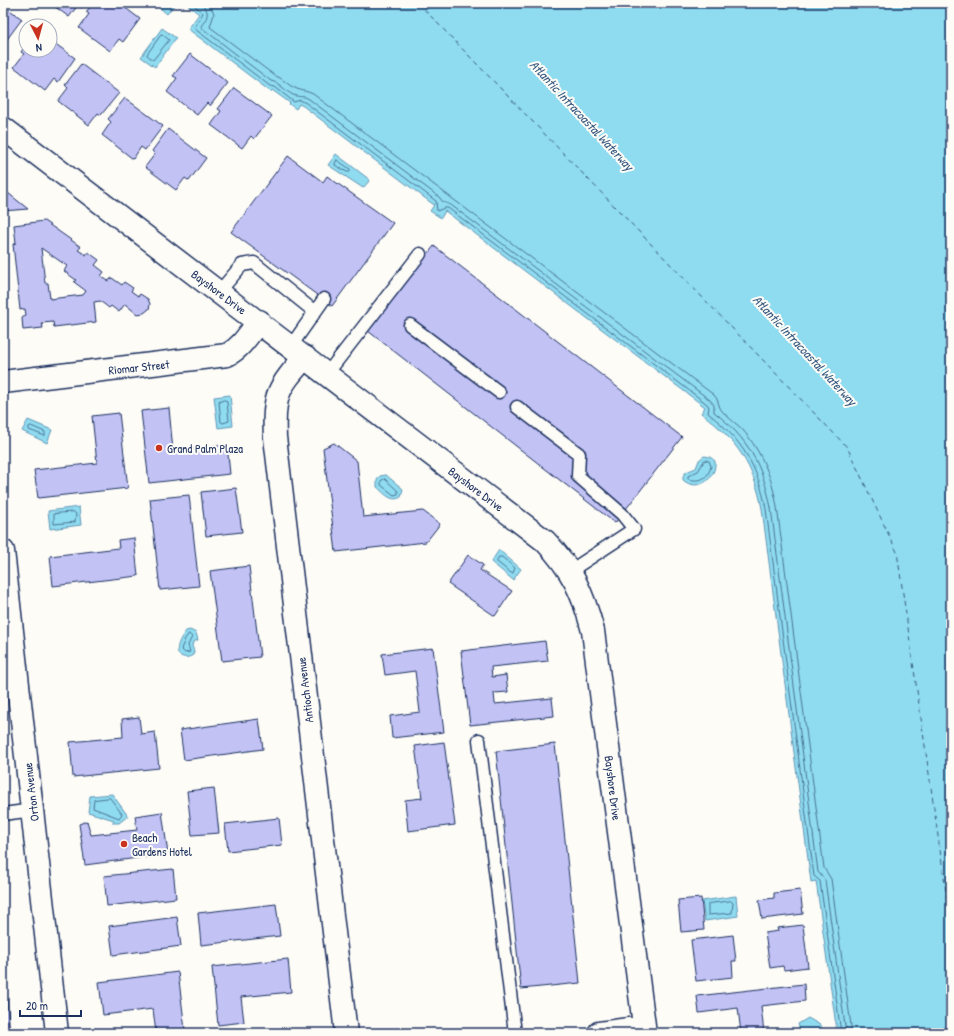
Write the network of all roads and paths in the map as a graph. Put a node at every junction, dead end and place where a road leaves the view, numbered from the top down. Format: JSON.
{"nodes":[{"id":1,"x":3,"y":128,"type":"edge"},
{"id":2,"x":420,"y":254,"type":"dead end"},
{"id":3,"x":219,"y":292,"type":"junction"},
{"id":4,"x":324,"y":299,"type":"dead end"},
{"id":5,"x":315,"y":312,"type":"junction"},
{"id":6,"x":259,"y":322,"type":"junction"},
{"id":7,"x":410,"y":325,"type":"dead end"},
{"id":8,"x":298,"y":351,"type":"junction"},
{"id":9,"x":326,"y":375,"type":"junction"},
{"id":10,"x":3,"y":382,"type":"edge"},
{"id":11,"x":499,"y":392,"type":"dead end"},
{"id":12,"x":517,"y":407,"type":"dead end"},
{"id":13,"x":3,"y":551,"type":"edge"},
{"id":14,"x":570,"y":571,"type":"junction"},
{"id":15,"x":10,"y":667,"type":"edge"},
{"id":16,"x":479,"y":740,"type":"dead end"},
{"id":17,"x":33,"y":810,"type":"junction"},
{"id":18,"x":3,"y":814,"type":"edge"},
{"id":19,"x":645,"y":1030,"type":"edge"},
{"id":20,"x":57,"y":1033,"type":"edge"},
{"id":21,"x":346,"y":1033,"type":"edge"},
{"id":22,"x":515,"y":1033,"type":"edge"},
{"id":23,"x":599,"y":1033,"type":"edge"}],
"edges":[{"from":1,"to":3,"type":"street","name":"Bayshore Drive"},
{"from":2,"to":9,"type":"lane"},
{"from":3,"to":5,"type":"lane"},
{"from":3,"to":6,"type":"street","name":"Bayshore Drive"},
{"from":4,"to":5,"type":"lane"},
{"from":5,"to":8,"type":"lane"},
{"from":6,"to":8,"type":"street","name":"Bayshore Drive"},
{"from":6,"to":10,"type":"street","name":"Riomar Street"},
{"from":7,"to":11,"type":"lane"},
{"from":8,"to":9,"type":"street","name":"Bayshore Drive"},
{"from":8,"to":21,"type":"street","name":"Antioch Avenue"},
{"from":9,"to":14,"type":"street","name":"Bayshore Drive"},
{"from":12,"to":14,"type":"lane"},
{"from":13,"to":15,"type":"street","name":"Orton Avenue"},
{"from":14,"to":19,"type":"street","name":"Bayshore Drive"},
{"from":15,"to":17,"type":"street","name":"Orton Avenue"},
{"from":16,"to":22,"type":"lane"},
{"from":17,"to":18,"type":"lane"},
{"from":17,"to":20,"type":"street","name":"Orton Avenue"},
{"from":19,"to":23,"type":"street"}]}
